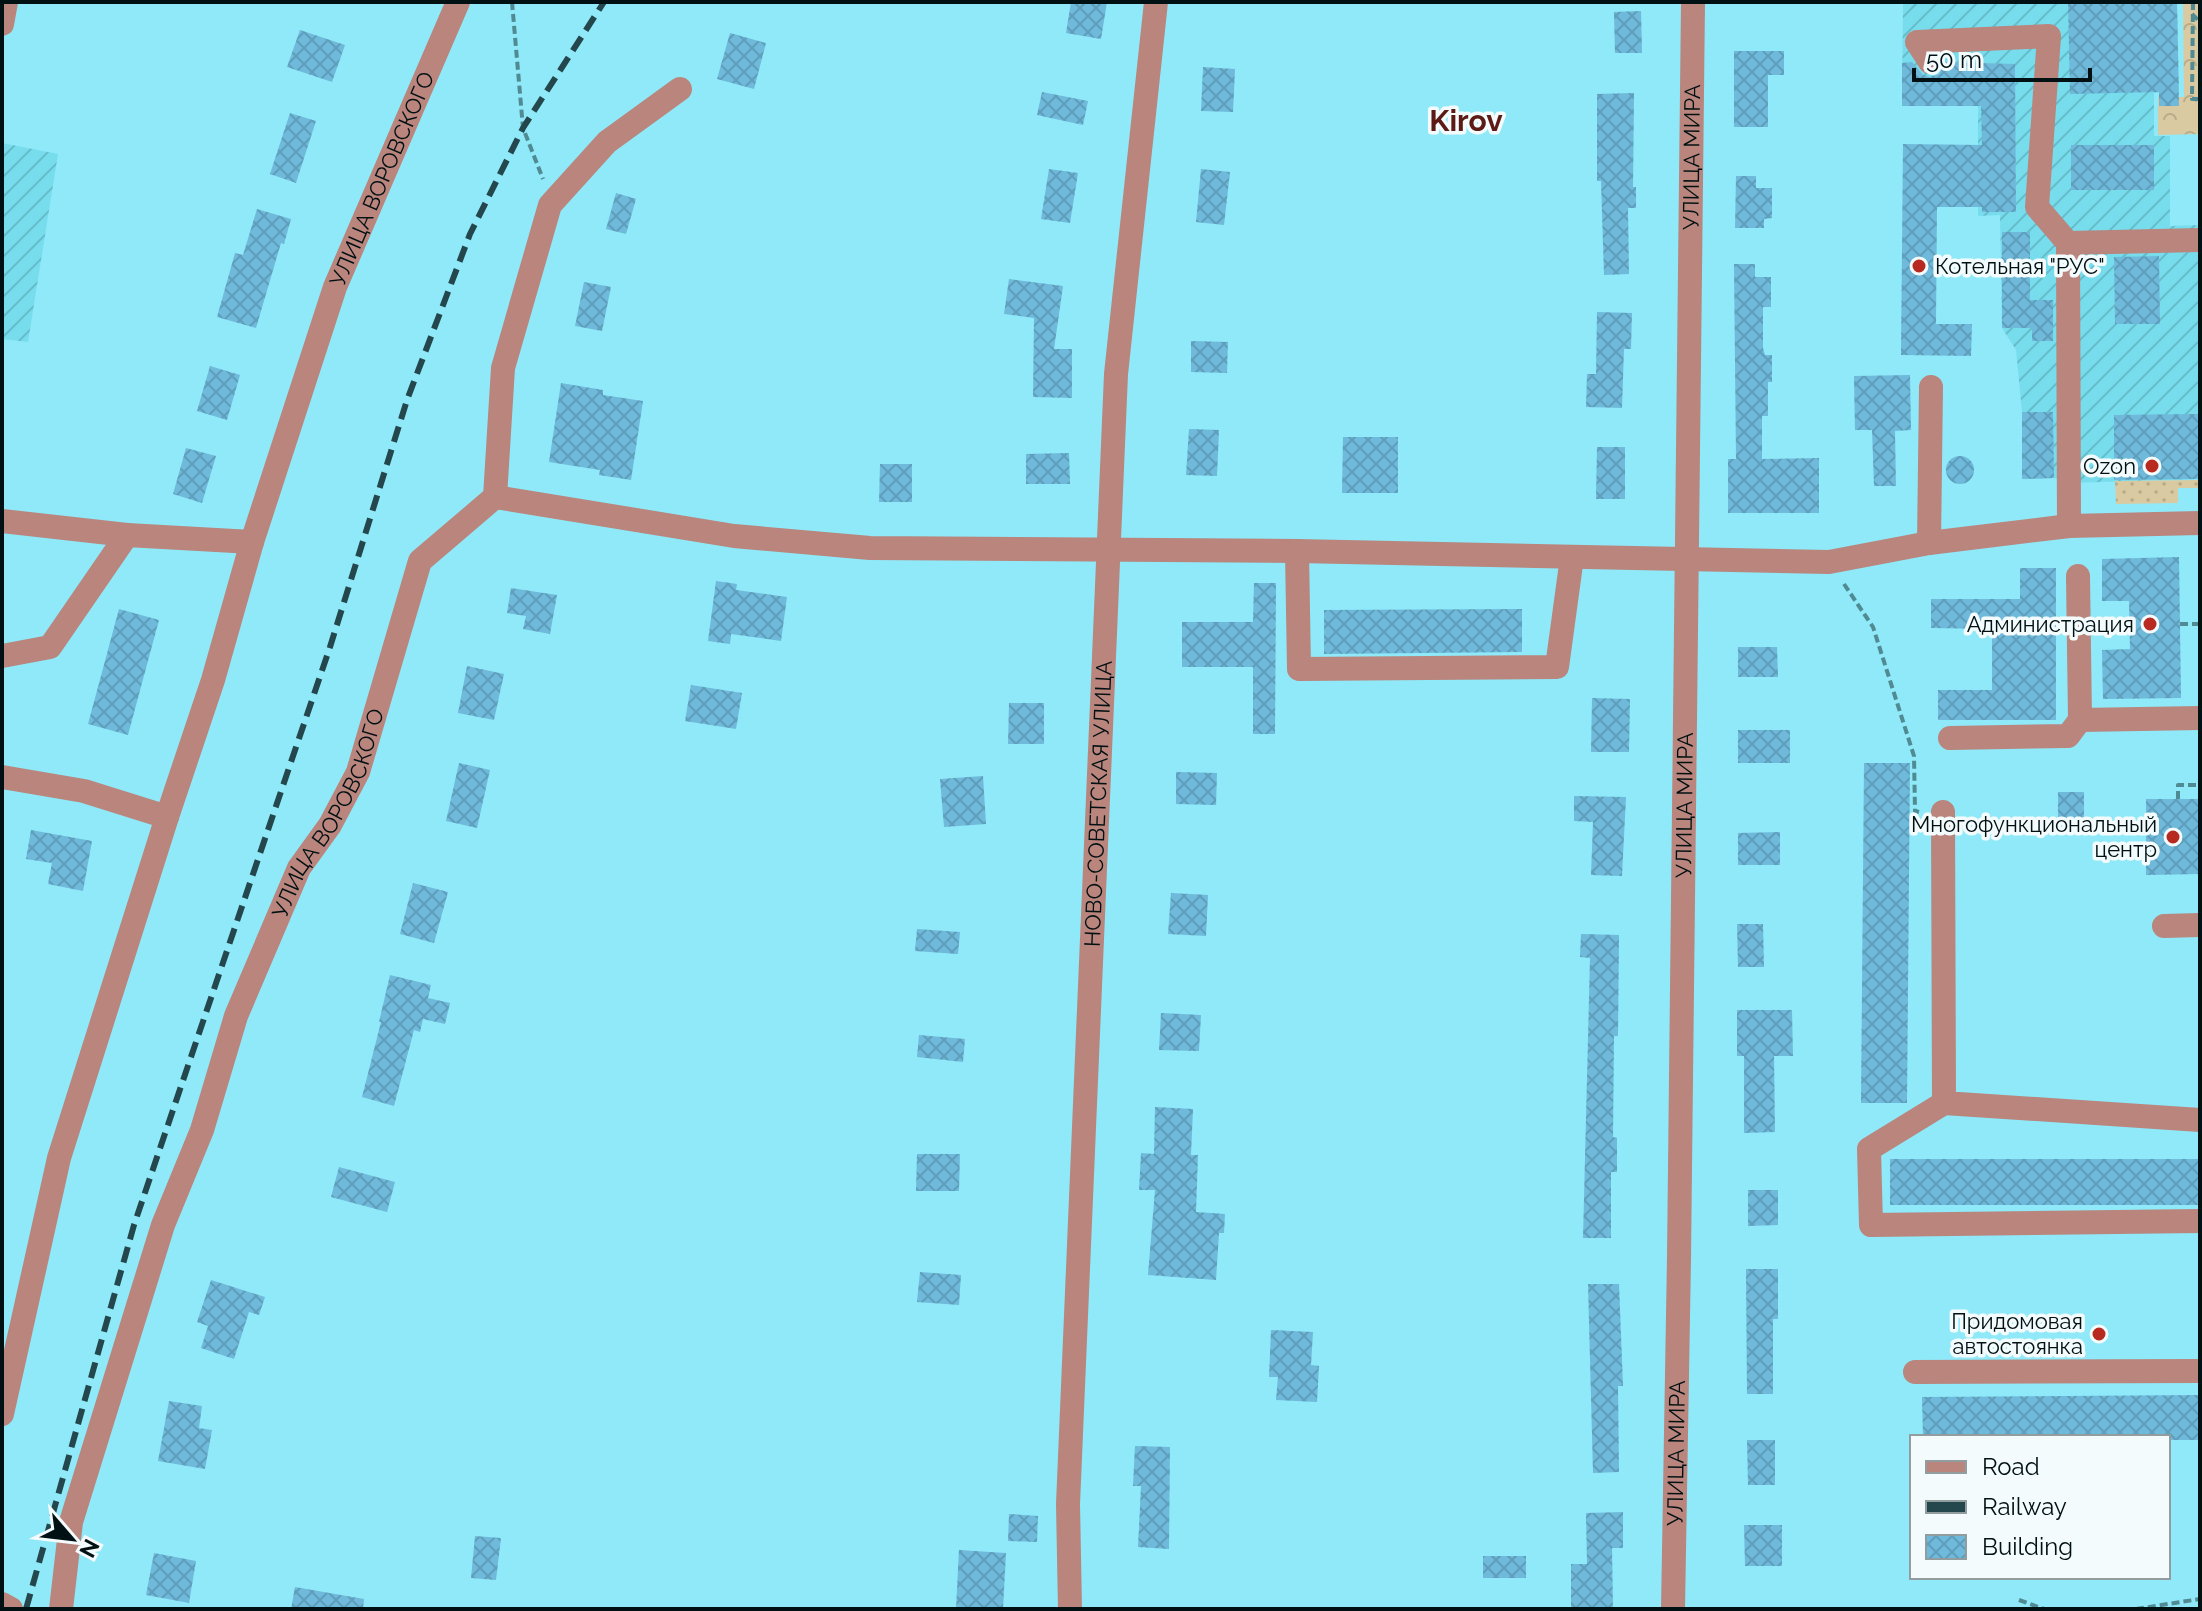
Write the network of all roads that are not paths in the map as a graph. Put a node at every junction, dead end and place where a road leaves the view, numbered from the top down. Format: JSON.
{"nodes":[{"id":1,"x":6,"y":2,"type":"edge"},
{"id":2,"x":458,"y":2,"type":"edge"},
{"id":3,"x":1156,"y":2,"type":"edge"},
{"id":4,"x":1693,"y":2,"type":"edge"},
{"id":5,"x":2,"y":24,"type":"edge"},
{"id":6,"x":1930,"y":62,"type":"dead end"},
{"id":7,"x":680,"y":89,"type":"dead end"},
{"id":8,"x":2200,"y":240,"type":"edge"},
{"id":9,"x":2068,"y":243,"type":"junction"},
{"id":10,"x":1931,"y":387,"type":"dead end"},
{"id":11,"x":495,"y":497,"type":"junction"},
{"id":12,"x":2,"y":521,"type":"edge"},
{"id":13,"x":2200,"y":523,"type":"edge"},
{"id":14,"x":2069,"y":526,"type":"junction"},
{"id":15,"x":127,"y":535,"type":"junction"},
{"id":16,"x":252,"y":542,"type":"junction"},
{"id":17,"x":1929,"y":543,"type":"junction"},
{"id":18,"x":1110,"y":549,"type":"junction"},
{"id":19,"x":1297,"y":551,"type":"junction"},
{"id":20,"x":1572,"y":557,"type":"junction"},
{"id":21,"x":1686,"y":558,"type":"junction"},
{"id":22,"x":2078,"y":576,"type":"dead end"},
{"id":23,"x":2,"y":656,"type":"edge"},
{"id":24,"x":2200,"y":718,"type":"edge"},
{"id":25,"x":2080,"y":720,"type":"junction"},
{"id":26,"x":1950,"y":738,"type":"dead end"},
{"id":27,"x":2,"y":777,"type":"edge"},
{"id":28,"x":1943,"y":812,"type":"road end"},
{"id":29,"x":167,"y":817,"type":"junction"},
{"id":30,"x":2200,"y":925,"type":"edge"},
{"id":31,"x":2164,"y":926,"type":"dead end"},
{"id":32,"x":1944,"y":1103,"type":"junction"},
{"id":33,"x":2200,"y":1120,"type":"edge"},
{"id":34,"x":2200,"y":1221,"type":"edge"},
{"id":35,"x":2200,"y":1371,"type":"edge"},
{"id":36,"x":1915,"y":1372,"type":"dead end"},
{"id":37,"x":2,"y":1414,"type":"edge"},
{"id":38,"x":2,"y":1604,"type":"edge"},
{"id":39,"x":11,"y":1609,"type":"edge"},
{"id":40,"x":61,"y":1609,"type":"edge"},
{"id":41,"x":1070,"y":1609,"type":"edge"},
{"id":42,"x":1673,"y":1609,"type":"edge"}],
"edges":[{"from":1,"to":5,"type":"street"},
{"from":2,"to":16,"type":"street","name":"УЛИЦА ВОРОВСКОГО"},
{"from":3,"to":18,"type":"street","name":"НОВО-СОВЕТСКАЯ УЛИЦА"},
{"from":4,"to":21,"type":"street","name":"УЛИЦА МИРА"},
{"from":6,"to":9,"type":"street"},
{"from":7,"to":11,"type":"street"},
{"from":8,"to":9,"type":"street"},
{"from":9,"to":14,"type":"street"},
{"from":10,"to":17,"type":"street"},
{"from":11,"to":18,"type":"street"},
{"from":11,"to":40,"type":"street","name":"УЛИЦА ВОРОВСКОГО"},
{"from":12,"to":15,"type":"street"},
{"from":13,"to":14,"type":"street"},
{"from":14,"to":17,"type":"street"},
{"from":15,"to":16,"type":"street"},
{"from":15,"to":23,"type":"street"},
{"from":16,"to":29,"type":"street","name":"УЛИЦА ВОРОВСКОГО"},
{"from":17,"to":21,"type":"street"},
{"from":18,"to":19,"type":"street"},
{"from":18,"to":41,"type":"street","name":"НОВО-СОВЕТСКАЯ УЛИЦА"},
{"from":19,"to":20,"type":"street"},
{"from":19,"to":20,"type":"street"},
{"from":20,"to":21,"type":"street"},
{"from":21,"to":42,"type":"street","name":"УЛИЦА МИРА"},
{"from":22,"to":25,"type":"street"},
{"from":24,"to":25,"type":"street"},
{"from":25,"to":26,"type":"street"},
{"from":27,"to":29,"type":"street"},
{"from":28,"to":32,"type":"street"},
{"from":29,"to":37,"type":"street","name":"УЛИЦА ВОРОВСКОГО"},
{"from":30,"to":31,"type":"street"},
{"from":32,"to":33,"type":"street"},
{"from":32,"to":34,"type":"street"},
{"from":35,"to":36,"type":"street"},
{"from":38,"to":39,"type":"street"}]}
